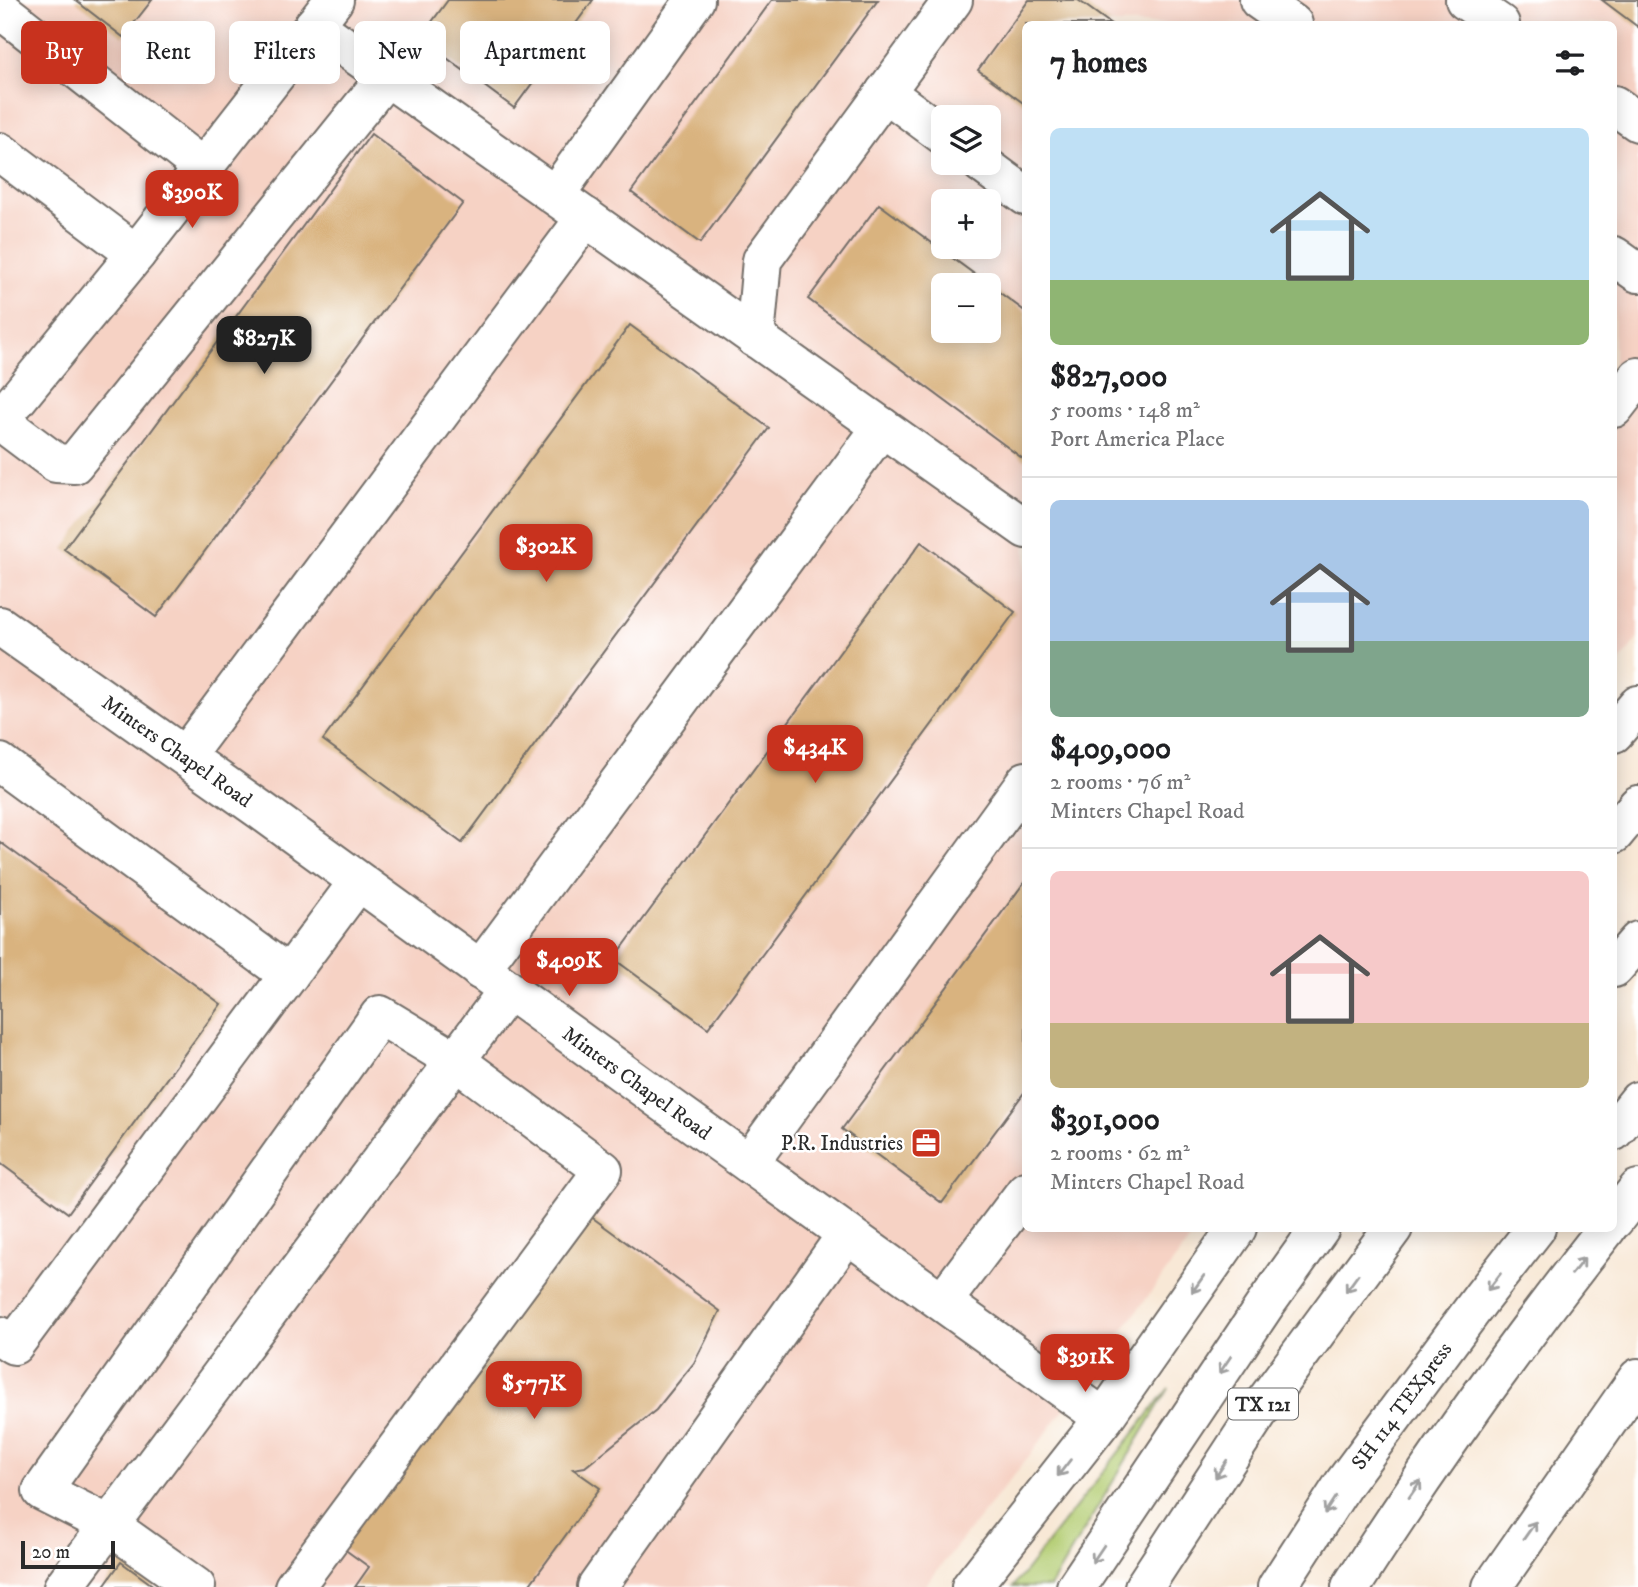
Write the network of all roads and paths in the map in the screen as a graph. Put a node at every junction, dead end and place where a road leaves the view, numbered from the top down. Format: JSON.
{"nodes":[{"id":1,"x":695,"y":0,"type":"edge"},
{"id":2,"x":953,"y":0,"type":"edge"},
{"id":3,"x":1259,"y":0,"type":"edge"},
{"id":4,"x":1465,"y":0,"type":"edge"},
{"id":5,"x":0,"y":9,"type":"edge"},
{"id":6,"x":324,"y":12,"type":"edge"},
{"id":7,"x":1289,"y":21,"type":"edge"},
{"id":8,"x":1496,"y":21,"type":"edge"},
{"id":9,"x":354,"y":42,"type":"edge"},
{"id":10,"x":381,"y":84,"type":"edge"},
{"id":11,"x":398,"y":84,"type":"edge"},
{"id":12,"x":885,"y":92,"type":"junction"},
{"id":13,"x":1617,"y":107,"type":"edge"},
{"id":14,"x":1638,"y":122,"type":"edge"},
{"id":15,"x":931,"y":126,"type":"edge"},
{"id":16,"x":0,"y":152,"type":"edge"},
{"id":17,"x":203,"y":168,"type":"junction"},
{"id":18,"x":997,"y":175,"type":"edge"},
{"id":19,"x":1022,"y":193,"type":"edge"},
{"id":20,"x":555,"y":195,"type":"junction"},
{"id":21,"x":586,"y":217,"type":"junction"},
{"id":22,"x":136,"y":254,"type":"junction"},
{"id":23,"x":1617,"y":258,"type":"edge"},
{"id":24,"x":1638,"y":273,"type":"edge"},
{"id":25,"x":755,"y":338,"type":"junction"},
{"id":26,"x":1638,"y":377,"type":"edge"},
{"id":27,"x":1617,"y":404,"type":"edge"},
{"id":28,"x":0,"y":421,"type":"edge"},
{"id":29,"x":882,"y":427,"type":"junction"},
{"id":30,"x":1022,"y":526,"type":"edge"},
{"id":31,"x":0,"y":626,"type":"edge"},
{"id":32,"x":1638,"y":705,"type":"edge"},
{"id":33,"x":1617,"y":730,"type":"edge"},
{"id":34,"x":185,"y":756,"type":"junction"},
{"id":35,"x":0,"y":763,"type":"edge"},
{"id":36,"x":1022,"y":786,"type":"edge"},
{"id":37,"x":1638,"y":805,"type":"edge"},
{"id":38,"x":1617,"y":830,"type":"edge"},
{"id":39,"x":358,"y":882,"type":"junction"},
{"id":40,"x":1638,"y":941,"type":"edge"},
{"id":41,"x":1617,"y":965,"type":"edge"},
{"id":42,"x":289,"y":975,"type":"junction"},
{"id":43,"x":494,"y":980,"type":"junction"},
{"id":44,"x":456,"y":1061,"type":"junction"},
{"id":45,"x":1638,"y":1101,"type":"edge"},
{"id":46,"x":1617,"y":1126,"type":"edge"},
{"id":47,"x":749,"y":1163,"type":"junction"},
{"id":48,"x":1638,"y":1189,"type":"edge"},
{"id":49,"x":1022,"y":1196,"type":"edge"},
{"id":50,"x":1617,"y":1216,"type":"edge"},
{"id":51,"x":1234,"y":1232,"type":"edge"},
{"id":52,"x":1317,"y":1232,"type":"edge"},
{"id":53,"x":1390,"y":1232,"type":"edge"},
{"id":54,"x":1533,"y":1232,"type":"edge"},
{"id":55,"x":1604,"y":1232,"type":"edge"},
{"id":56,"x":847,"y":1234,"type":"junction"},
{"id":57,"x":943,"y":1301,"type":"junction"},
{"id":58,"x":0,"y":1336,"type":"edge"},
{"id":59,"x":1638,"y":1378,"type":"edge"},
{"id":60,"x":1104,"y":1418,"type":"junction"},
{"id":61,"x":109,"y":1525,"type":"junction"},
{"id":62,"x":63,"y":1587,"type":"edge"},
{"id":63,"x":196,"y":1587,"type":"edge"},
{"id":64,"x":294,"y":1587,"type":"edge"},
{"id":65,"x":597,"y":1587,"type":"edge"},
{"id":66,"x":971,"y":1587,"type":"edge"},
{"id":67,"x":1076,"y":1587,"type":"edge"},
{"id":68,"x":1144,"y":1587,"type":"edge"},
{"id":69,"x":1277,"y":1587,"type":"edge"},
{"id":70,"x":1351,"y":1587,"type":"edge"},
{"id":71,"x":1492,"y":1587,"type":"edge"}],
"edges":[{"from":1,"to":20,"type":"main road"},
{"from":2,"to":12,"type":"main road"},
{"from":3,"to":7,"type":"main road"},
{"from":4,"to":8,"type":"main road"},
{"from":5,"to":17,"type":"main road"},
{"from":6,"to":9,"type":"main road"},
{"from":6,"to":17,"type":"main road"},
{"from":10,"to":28,"type":"main road"},
{"from":11,"to":20,"type":"main road"},
{"from":12,"to":15,"type":"main road"},
{"from":12,"to":25,"type":"main road"},
{"from":13,"to":14,"type":"main road"},
{"from":16,"to":22,"type":"main road"},
{"from":17,"to":22,"type":"main road"},
{"from":18,"to":19,"type":"main road"},
{"from":20,"to":21,"type":"main road"},
{"from":21,"to":25,"type":"main road"},
{"from":21,"to":34,"type":"main road"},
{"from":22,"to":28,"type":"main road"},
{"from":23,"to":24,"type":"main road"},
{"from":25,"to":29,"type":"main road"},
{"from":26,"to":27,"type":"main road"},
{"from":29,"to":30,"type":"main road"},
{"from":29,"to":43,"type":"main road"},
{"from":31,"to":34,"type":"main road","name":"Minters Chapel Road"},
{"from":32,"to":33,"type":"main road"},
{"from":34,"to":39,"type":"main road","name":"Minters Chapel Road"},
{"from":35,"to":42,"type":"main road"},
{"from":36,"to":47,"type":"main road"},
{"from":37,"to":38,"type":"main road"},
{"from":39,"to":42,"type":"main road"},
{"from":39,"to":43,"type":"main road","name":"Minters Chapel Road"},
{"from":40,"to":41,"type":"main road"},
{"from":42,"to":58,"type":"main road"},
{"from":43,"to":44,"type":"main road"},
{"from":43,"to":47,"type":"main road","name":"Minters Chapel Road"},
{"from":44,"to":61,"type":"main road"},
{"from":44,"to":61,"type":"main road"},
{"from":44,"to":64,"type":"main road"},
{"from":45,"to":46,"type":"main road"},
{"from":47,"to":56,"type":"main road","name":"Minters Chapel Road"},
{"from":48,"to":50,"type":"main road"},
{"from":49,"to":57,"type":"main road"},
{"from":51,"to":60,"type":"main road","one_way":true},
{"from":52,"to":67,"type":"main road","one_way":true},
{"from":53,"to":68,"type":"main road","number":"TX 121","one_way":true},
{"from":54,"to":69,"type":"main road","name":"SH 114 TEXpress","one_way":true},
{"from":70,"to":55,"type":"main road","one_way":true},
{"from":56,"to":57,"type":"main road","name":"Minters Chapel Road"},
{"from":56,"to":65,"type":"main road"},
{"from":57,"to":60,"type":"main road","name":"Minters Chapel Road"},
{"from":71,"to":59,"type":"main road","one_way":true},
{"from":60,"to":66,"type":"main road","one_way":true},
{"from":61,"to":62,"type":"main road"},
{"from":61,"to":63,"type":"main road"}]}
